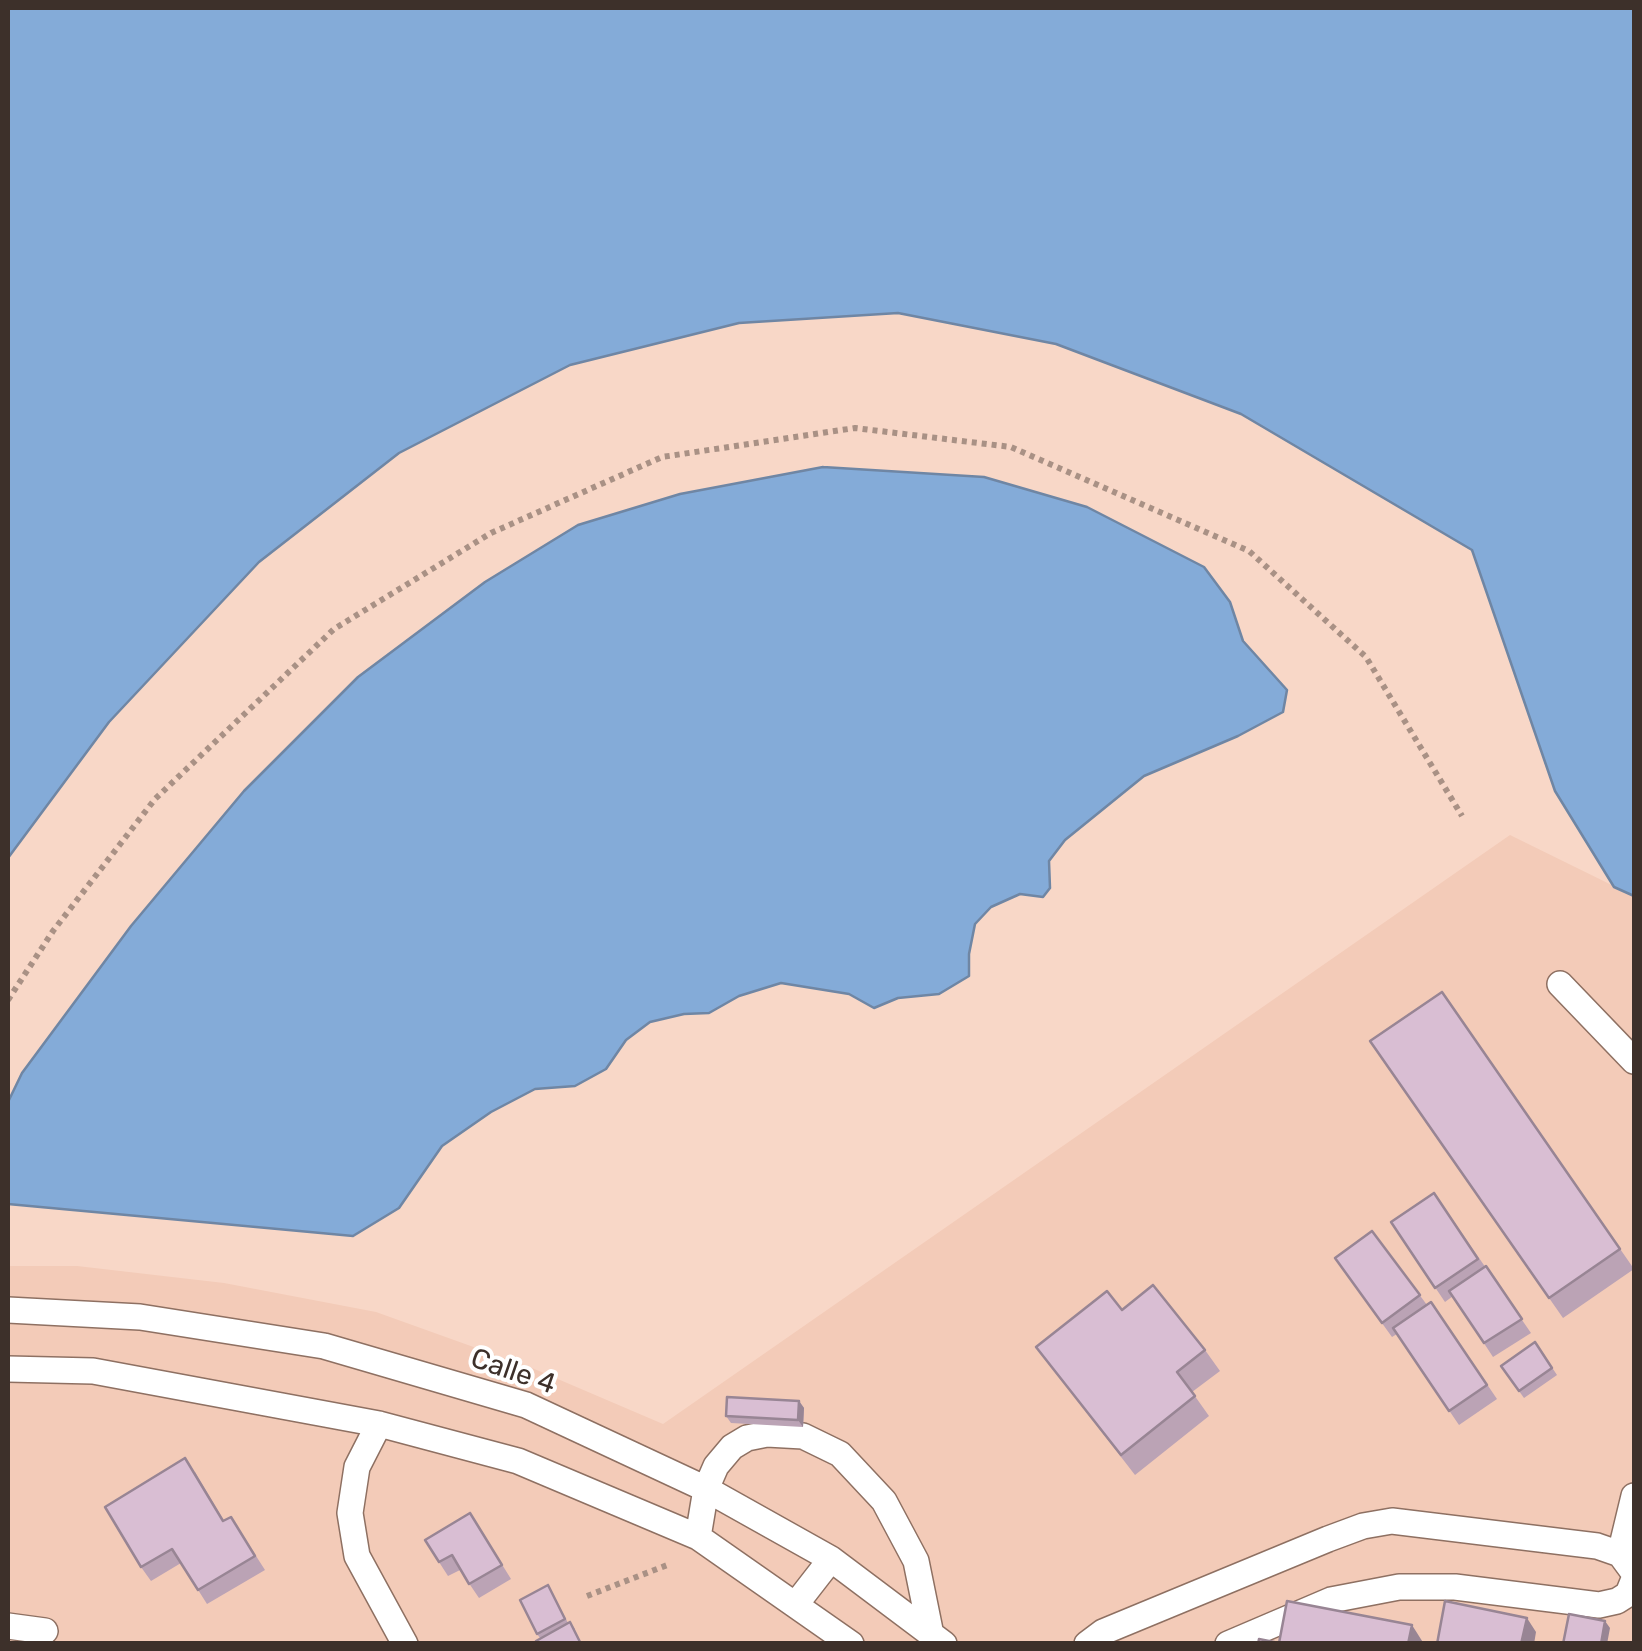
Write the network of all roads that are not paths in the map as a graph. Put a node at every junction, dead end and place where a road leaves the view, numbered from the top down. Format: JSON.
{"nodes":[{"id":1,"x":1560,"y":984,"type":"dead end"},
{"id":2,"x":1634,"y":1061,"type":"edge"},
{"id":3,"x":8,"y":1310,"type":"edge"},
{"id":4,"x":8,"y":1369,"type":"edge"},
{"id":5,"x":379,"y":1424,"type":"junction"},
{"id":6,"x":706,"y":1489,"type":"junction"},
{"id":7,"x":1634,"y":1496,"type":"edge"},
{"id":8,"x":706,"y":1542,"type":"junction"},
{"id":9,"x":831,"y":1559,"type":"junction"},
{"id":10,"x":1630,"y":1569,"type":"edge"},
{"id":11,"x":796,"y":1604,"type":"junction"},
{"id":12,"x":8,"y":1626,"type":"edge"},
{"id":13,"x":45,"y":1631,"type":"dead end"},
{"id":14,"x":937,"y":1637,"type":"edge"},
{"id":15,"x":405,"y":1644,"type":"edge"},
{"id":16,"x":850,"y":1644,"type":"edge"},
{"id":17,"x":1087,"y":1644,"type":"edge"},
{"id":18,"x":1228,"y":1644,"type":"edge"}],
"edges":[{"from":1,"to":2,"type":"lane"},
{"from":3,"to":6,"type":"lane","name":"Calle 4"},
{"from":4,"to":5,"type":"lane"},
{"from":5,"to":8,"type":"lane"},
{"from":5,"to":15,"type":"lane"},
{"from":6,"to":8,"type":"lane"},
{"from":6,"to":9,"type":"lane","name":"Calle 4"},
{"from":6,"to":14,"type":"lane"},
{"from":7,"to":10,"type":"lane"},
{"from":8,"to":11,"type":"lane"},
{"from":9,"to":11,"type":"lane"},
{"from":9,"to":14,"type":"lane","name":"Calle 4"},
{"from":10,"to":17,"type":"lane"},
{"from":10,"to":18,"type":"lane"},
{"from":11,"to":16,"type":"lane"},
{"from":12,"to":13,"type":"lane"}]}
